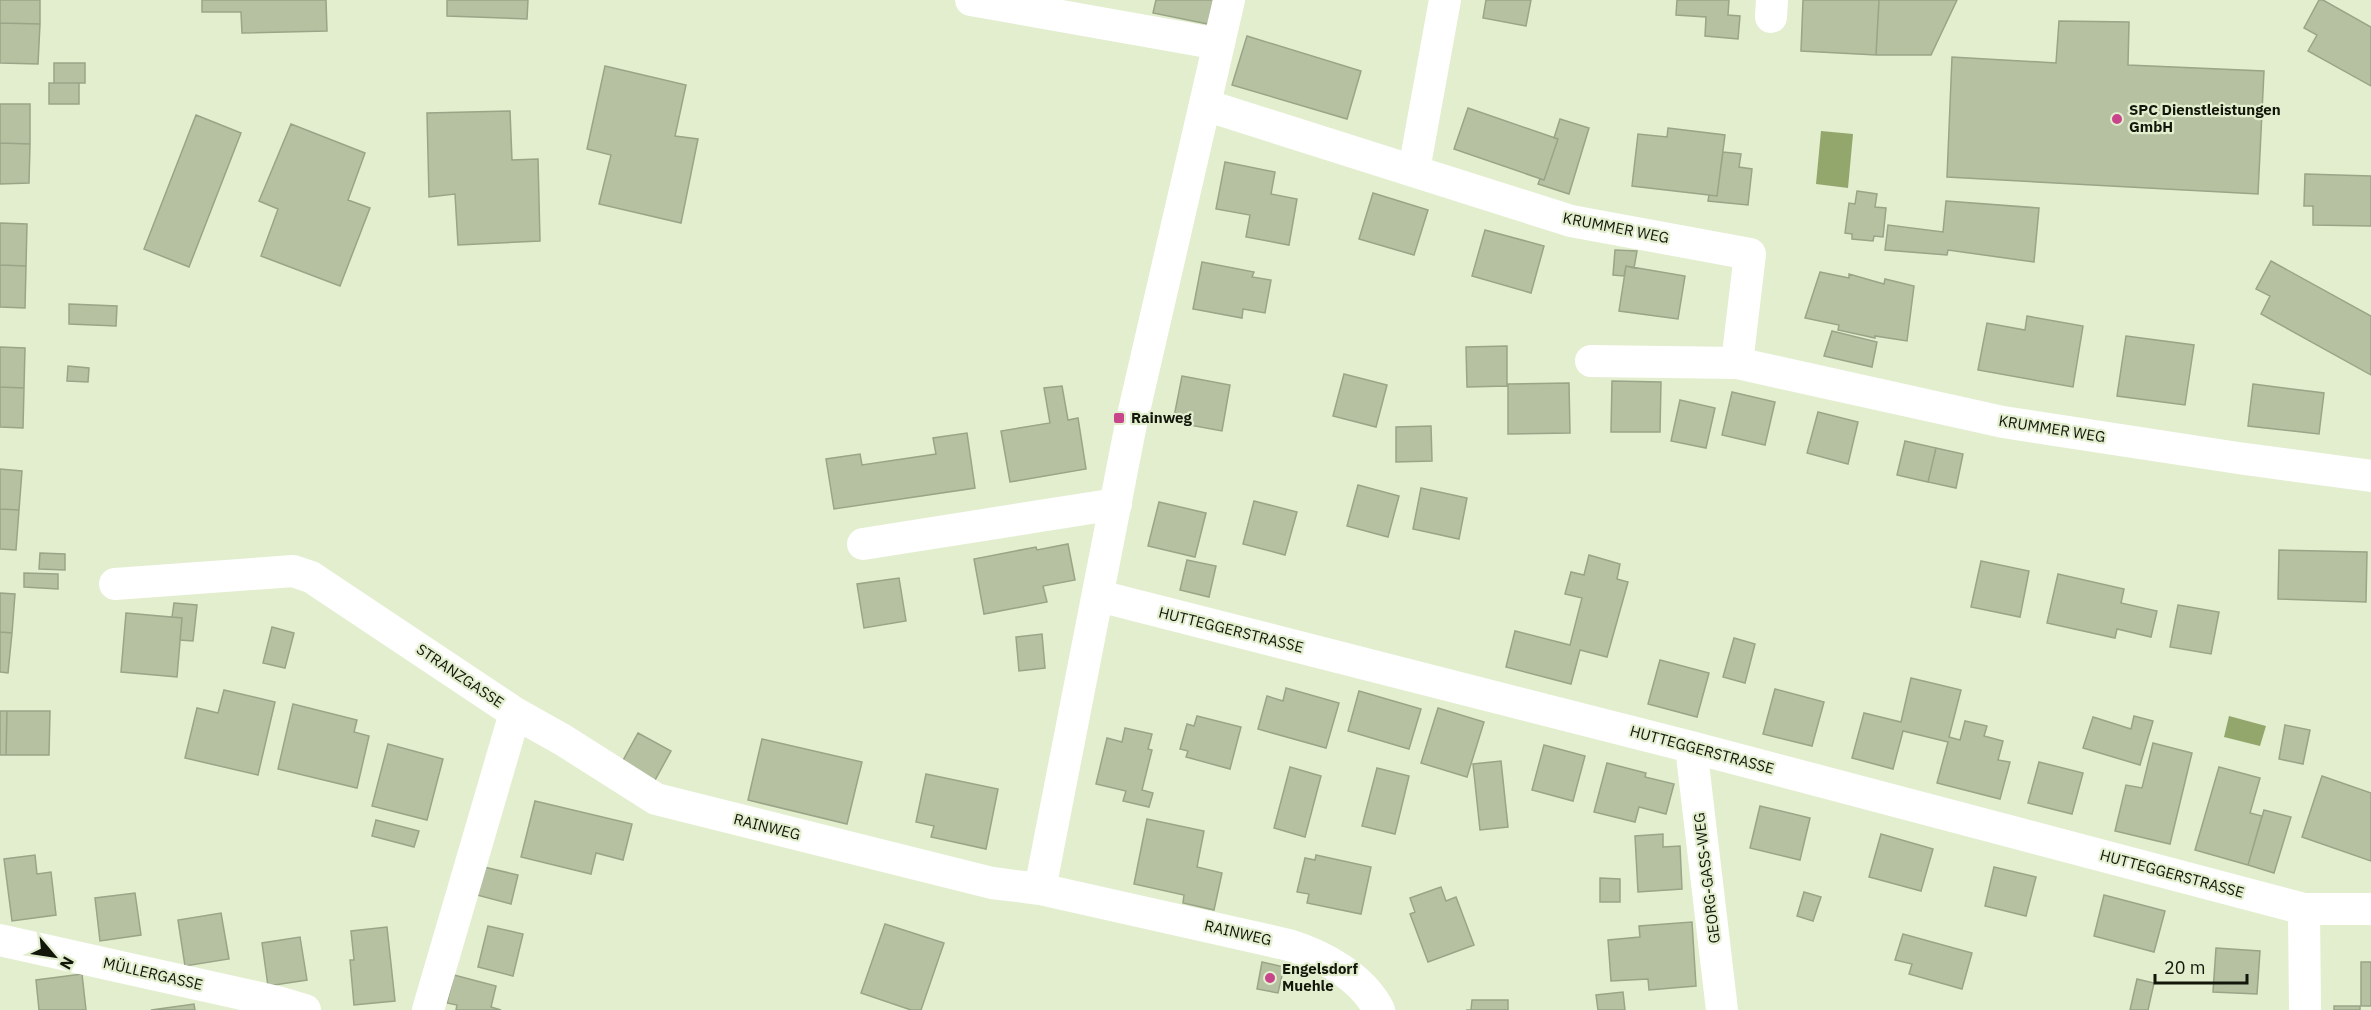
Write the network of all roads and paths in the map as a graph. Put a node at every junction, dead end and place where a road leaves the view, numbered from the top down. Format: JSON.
{"nodes":[{"id":1,"x":971,"y":0,"type":"edge"},
{"id":2,"x":1228,"y":0,"type":"edge"},
{"id":3,"x":1445,"y":0,"type":"edge"},
{"id":4,"x":1219,"y":44,"type":"junction"},
{"id":5,"x":1205,"y":105,"type":"junction"},
{"id":6,"x":1414,"y":170,"type":"junction"},
{"id":7,"x":1591,"y":361,"type":"dead end"},
{"id":8,"x":1737,"y":363,"type":"junction"},
{"id":9,"x":2371,"y":476,"type":"edge"},
{"id":10,"x":1116,"y":504,"type":"junction"},
{"id":11,"x":863,"y":544,"type":"dead end"},
{"id":12,"x":116,"y":584,"type":"dead end"},
{"id":13,"x":1099,"y":596,"type":"junction"},
{"id":14,"x":515,"y":713,"type":"junction"},
{"id":15,"x":1691,"y":747,"type":"junction"},
{"id":16,"x":1040,"y":889,"type":"junction"},
{"id":17,"x":2304,"y":909,"type":"junction"},
{"id":18,"x":2371,"y":909,"type":"edge"},
{"id":19,"x":0,"y":940,"type":"edge"},
{"id":20,"x":304,"y":1010,"type":"edge"},
{"id":21,"x":428,"y":1010,"type":"edge"},
{"id":22,"x":1379,"y":1010,"type":"edge"},
{"id":23,"x":1722,"y":1010,"type":"edge"},
{"id":24,"x":2305,"y":1010,"type":"edge"}],
"edges":[{"from":1,"to":4,"type":"street"},
{"from":2,"to":4,"type":"street"},
{"from":3,"to":6,"type":"street"},
{"from":4,"to":5,"type":"street"},
{"from":5,"to":6,"type":"street","name":"KRUMMER WEG"},
{"from":5,"to":10,"type":"street"},
{"from":6,"to":8,"type":"street","name":"KRUMMER WEG"},
{"from":7,"to":8,"type":"street","name":"KRUMMER WEG"},
{"from":8,"to":9,"type":"street","name":"KRUMMER WEG"},
{"from":10,"to":11,"type":"street"},
{"from":10,"to":13,"type":"street"},
{"from":12,"to":14,"type":"street","name":"STRANZGASSE"},
{"from":13,"to":15,"type":"street","name":"HUTTEGGERSTRASSE"},
{"from":13,"to":16,"type":"street"},
{"from":14,"to":16,"type":"street","name":"RAINWEG"},
{"from":14,"to":21,"type":"street","name":"STRANZGASSE"},
{"from":15,"to":17,"type":"street","name":"HUTTEGGERSTRASSE"},
{"from":15,"to":23,"type":"street","name":"GEORG-GASS-WEG"},
{"from":16,"to":22,"type":"street","name":"RAINWEG"},
{"from":17,"to":18,"type":"street","name":"HUTTEGGERSTRASSE"},
{"from":17,"to":24,"type":"street"},
{"from":19,"to":20,"type":"street","name":"MÜLLERGASSE"}]}
